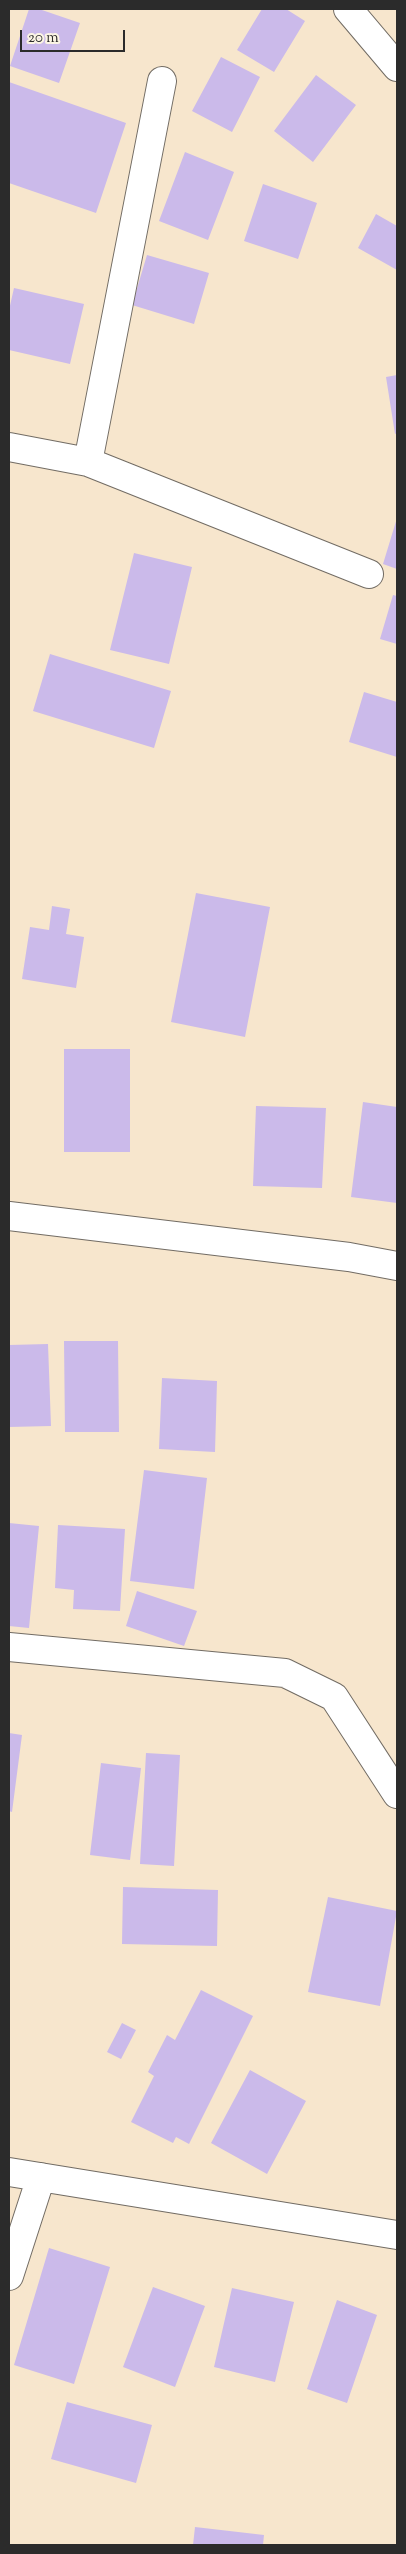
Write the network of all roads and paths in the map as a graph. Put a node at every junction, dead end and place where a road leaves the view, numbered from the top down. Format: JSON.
{"nodes":[{"id":1,"x":348,"y":9,"type":"edge"},
{"id":2,"x":397,"y":66,"type":"edge"},
{"id":3,"x":162,"y":81,"type":"dead end"},
{"id":4,"x":9,"y":447,"type":"edge"},
{"id":5,"x":88,"y":462,"type":"junction"},
{"id":6,"x":369,"y":574,"type":"dead end"},
{"id":7,"x":9,"y":1216,"type":"edge"},
{"id":8,"x":397,"y":1266,"type":"edge"},
{"id":9,"x":9,"y":1647,"type":"edge"},
{"id":10,"x":397,"y":1794,"type":"edge"},
{"id":11,"x":9,"y":2172,"type":"edge"},
{"id":12,"x":40,"y":2177,"type":"junction"},
{"id":13,"x":397,"y":2235,"type":"edge"},
{"id":14,"x":9,"y":2276,"type":"edge"}],
"edges":[{"from":1,"to":2,"type":"street"},
{"from":3,"to":5,"type":"street"},
{"from":4,"to":5,"type":"street"},
{"from":5,"to":6,"type":"street"},
{"from":7,"to":8,"type":"street"},
{"from":9,"to":10,"type":"street"},
{"from":11,"to":12,"type":"street"},
{"from":12,"to":13,"type":"street"},
{"from":12,"to":14,"type":"street"}]}
